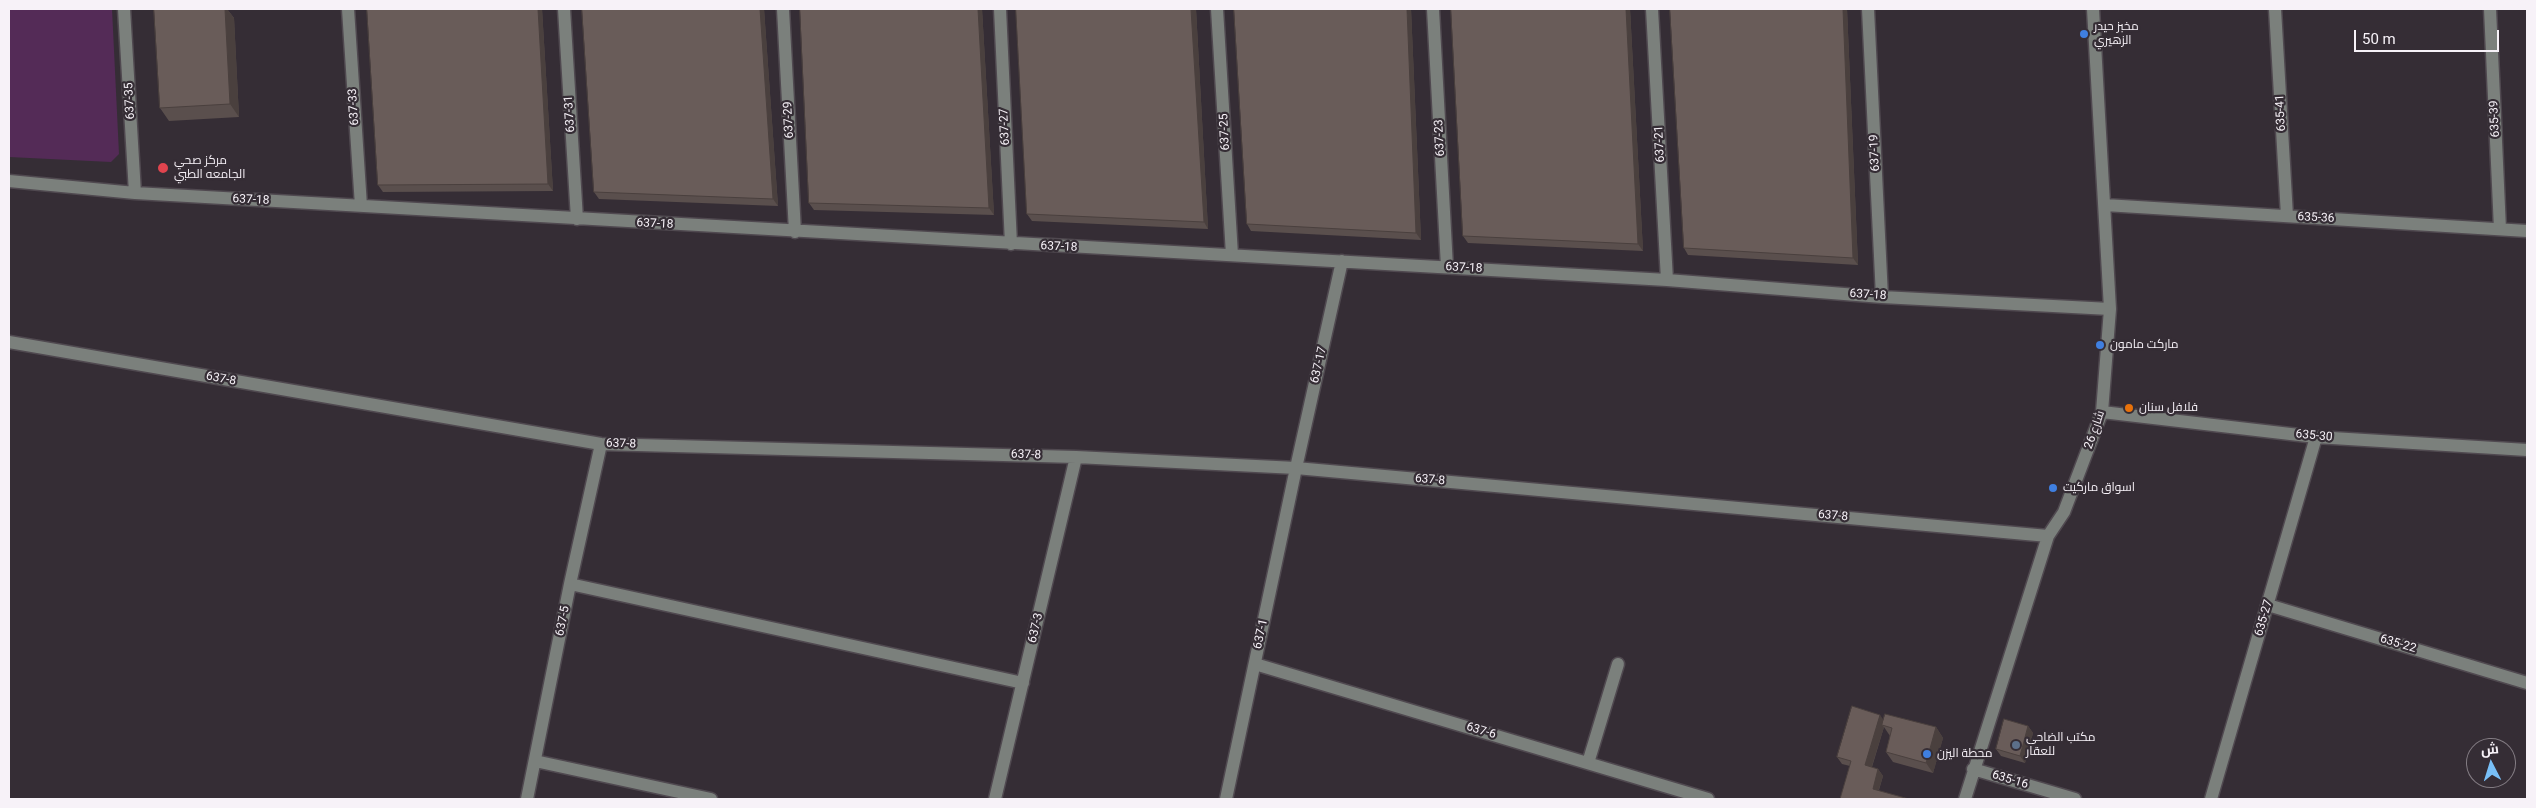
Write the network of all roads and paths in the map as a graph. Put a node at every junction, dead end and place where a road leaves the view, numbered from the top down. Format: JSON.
{"nodes":[{"id":1,"x":124,"y":9,"type":"edge"},
{"id":2,"x":348,"y":9,"type":"edge"},
{"id":3,"x":564,"y":9,"type":"edge"},
{"id":4,"x":783,"y":9,"type":"edge"},
{"id":5,"x":1000,"y":9,"type":"edge"},
{"id":6,"x":1217,"y":9,"type":"edge"},
{"id":7,"x":1433,"y":9,"type":"edge"},
{"id":8,"x":1652,"y":9,"type":"edge"},
{"id":9,"x":1868,"y":9,"type":"edge"},
{"id":10,"x":2093,"y":9,"type":"edge"},
{"id":11,"x":2275,"y":9,"type":"edge"},
{"id":12,"x":2490,"y":9,"type":"edge"},
{"id":13,"x":9,"y":181,"type":"edge"},
{"id":14,"x":135,"y":193,"type":"junction"},
{"id":15,"x":2105,"y":205,"type":"junction"},
{"id":16,"x":361,"y":206,"type":"junction"},
{"id":17,"x":2287,"y":216,"type":"junction"},
{"id":18,"x":577,"y":220,"type":"junction"},
{"id":19,"x":2500,"y":229,"type":"junction"},
{"id":20,"x":2527,"y":231,"type":"edge"},
{"id":21,"x":795,"y":232,"type":"junction"},
{"id":22,"x":1011,"y":244,"type":"junction"},
{"id":23,"x":1232,"y":255,"type":"junction"},
{"id":24,"x":1342,"y":261,"type":"junction"},
{"id":25,"x":1446,"y":267,"type":"junction"},
{"id":26,"x":1667,"y":280,"type":"junction"},
{"id":27,"x":1882,"y":297,"type":"junction"},
{"id":28,"x":2110,"y":308,"type":"junction"},
{"id":29,"x":9,"y":342,"type":"edge"},
{"id":30,"x":2102,"y":412,"type":"junction"},
{"id":31,"x":2316,"y":437,"type":"junction"},
{"id":32,"x":601,"y":444,"type":"junction"},
{"id":33,"x":2527,"y":450,"type":"edge"},
{"id":34,"x":1076,"y":457,"type":"junction"},
{"id":35,"x":1296,"y":468,"type":"junction"},
{"id":36,"x":2048,"y":536,"type":"junction"},
{"id":37,"x":570,"y":584,"type":"junction"},
{"id":38,"x":2268,"y":604,"type":"junction"},
{"id":39,"x":1255,"y":664,"type":"junction"},
{"id":40,"x":1618,"y":664,"type":"dead end"},
{"id":41,"x":1023,"y":682,"type":"junction"},
{"id":42,"x":2527,"y":683,"type":"edge"},
{"id":43,"x":535,"y":761,"type":"junction"},
{"id":44,"x":1588,"y":763,"type":"junction"},
{"id":45,"x":1973,"y":769,"type":"junction"},
{"id":46,"x":527,"y":799,"type":"edge"},
{"id":47,"x":711,"y":799,"type":"edge"},
{"id":48,"x":995,"y":799,"type":"edge"},
{"id":49,"x":1226,"y":799,"type":"edge"},
{"id":50,"x":1708,"y":799,"type":"edge"},
{"id":51,"x":1965,"y":799,"type":"edge"},
{"id":52,"x":2076,"y":799,"type":"edge"},
{"id":53,"x":2211,"y":799,"type":"edge"}],
"edges":[{"from":1,"to":14,"type":"street","name":"637-35"},
{"from":2,"to":16,"type":"street","name":"637-33"},
{"from":3,"to":18,"type":"street","name":"637-31"},
{"from":4,"to":21,"type":"street","name":"637-29"},
{"from":5,"to":22,"type":"street","name":"637-27"},
{"from":6,"to":23,"type":"street","name":"637-25"},
{"from":7,"to":25,"type":"street","name":"637-23"},
{"from":8,"to":26,"type":"street","name":"637-21"},
{"from":9,"to":27,"type":"street","name":"637-19"},
{"from":10,"to":15,"type":"street","name":"شارع 26"},
{"from":11,"to":17,"type":"street","name":"635-41"},
{"from":12,"to":19,"type":"street","name":"635-39"},
{"from":13,"to":14,"type":"street","name":"637-18"},
{"from":14,"to":16,"type":"street","name":"637-18"},
{"from":15,"to":17,"type":"street","name":"635-36"},
{"from":15,"to":28,"type":"street","name":"شارع 26"},
{"from":16,"to":18,"type":"street","name":"637-18"},
{"from":17,"to":19,"type":"street","name":"635-36"},
{"from":18,"to":21,"type":"street","name":"637-18"},
{"from":19,"to":20,"type":"street","name":"635-36"},
{"from":21,"to":22,"type":"street","name":"637-18"},
{"from":22,"to":23,"type":"street","name":"637-18"},
{"from":23,"to":24,"type":"street","name":"637-18"},
{"from":24,"to":25,"type":"street","name":"637-18"},
{"from":24,"to":35,"type":"street","name":"637-17"},
{"from":25,"to":26,"type":"street","name":"637-18"},
{"from":26,"to":27,"type":"street","name":"637-18"},
{"from":27,"to":28,"type":"street","name":"637-18"},
{"from":28,"to":30,"type":"street","name":"شارع 26"},
{"from":29,"to":32,"type":"street","name":"637-8"},
{"from":30,"to":31,"type":"street","name":"635-30"},
{"from":30,"to":36,"type":"street","name":"شارع 26"},
{"from":31,"to":33,"type":"street","name":"635-30"},
{"from":31,"to":38,"type":"street","name":"635-27"},
{"from":32,"to":34,"type":"street","name":"637-8"},
{"from":32,"to":37,"type":"street","name":"637-5"},
{"from":34,"to":35,"type":"street","name":"637-8"},
{"from":34,"to":41,"type":"street","name":"637-3"},
{"from":35,"to":36,"type":"street","name":"637-8"},
{"from":35,"to":39,"type":"street","name":"637-1"},
{"from":36,"to":45,"type":"street","name":"شارع 26"},
{"from":37,"to":41,"type":"street"},
{"from":37,"to":43,"type":"street","name":"637-5"},
{"from":38,"to":42,"type":"street","name":"635-22"},
{"from":38,"to":53,"type":"street","name":"635-27"},
{"from":39,"to":44,"type":"street","name":"637-6"},
{"from":39,"to":49,"type":"street","name":"637-1"},
{"from":40,"to":44,"type":"street"},
{"from":41,"to":48,"type":"street","name":"637-3"},
{"from":43,"to":46,"type":"street","name":"637-5"},
{"from":43,"to":47,"type":"street"},
{"from":44,"to":50,"type":"street","name":"637-6"},
{"from":45,"to":51,"type":"street","name":"شارع 26"},
{"from":45,"to":52,"type":"street","name":"635-16"}]}
